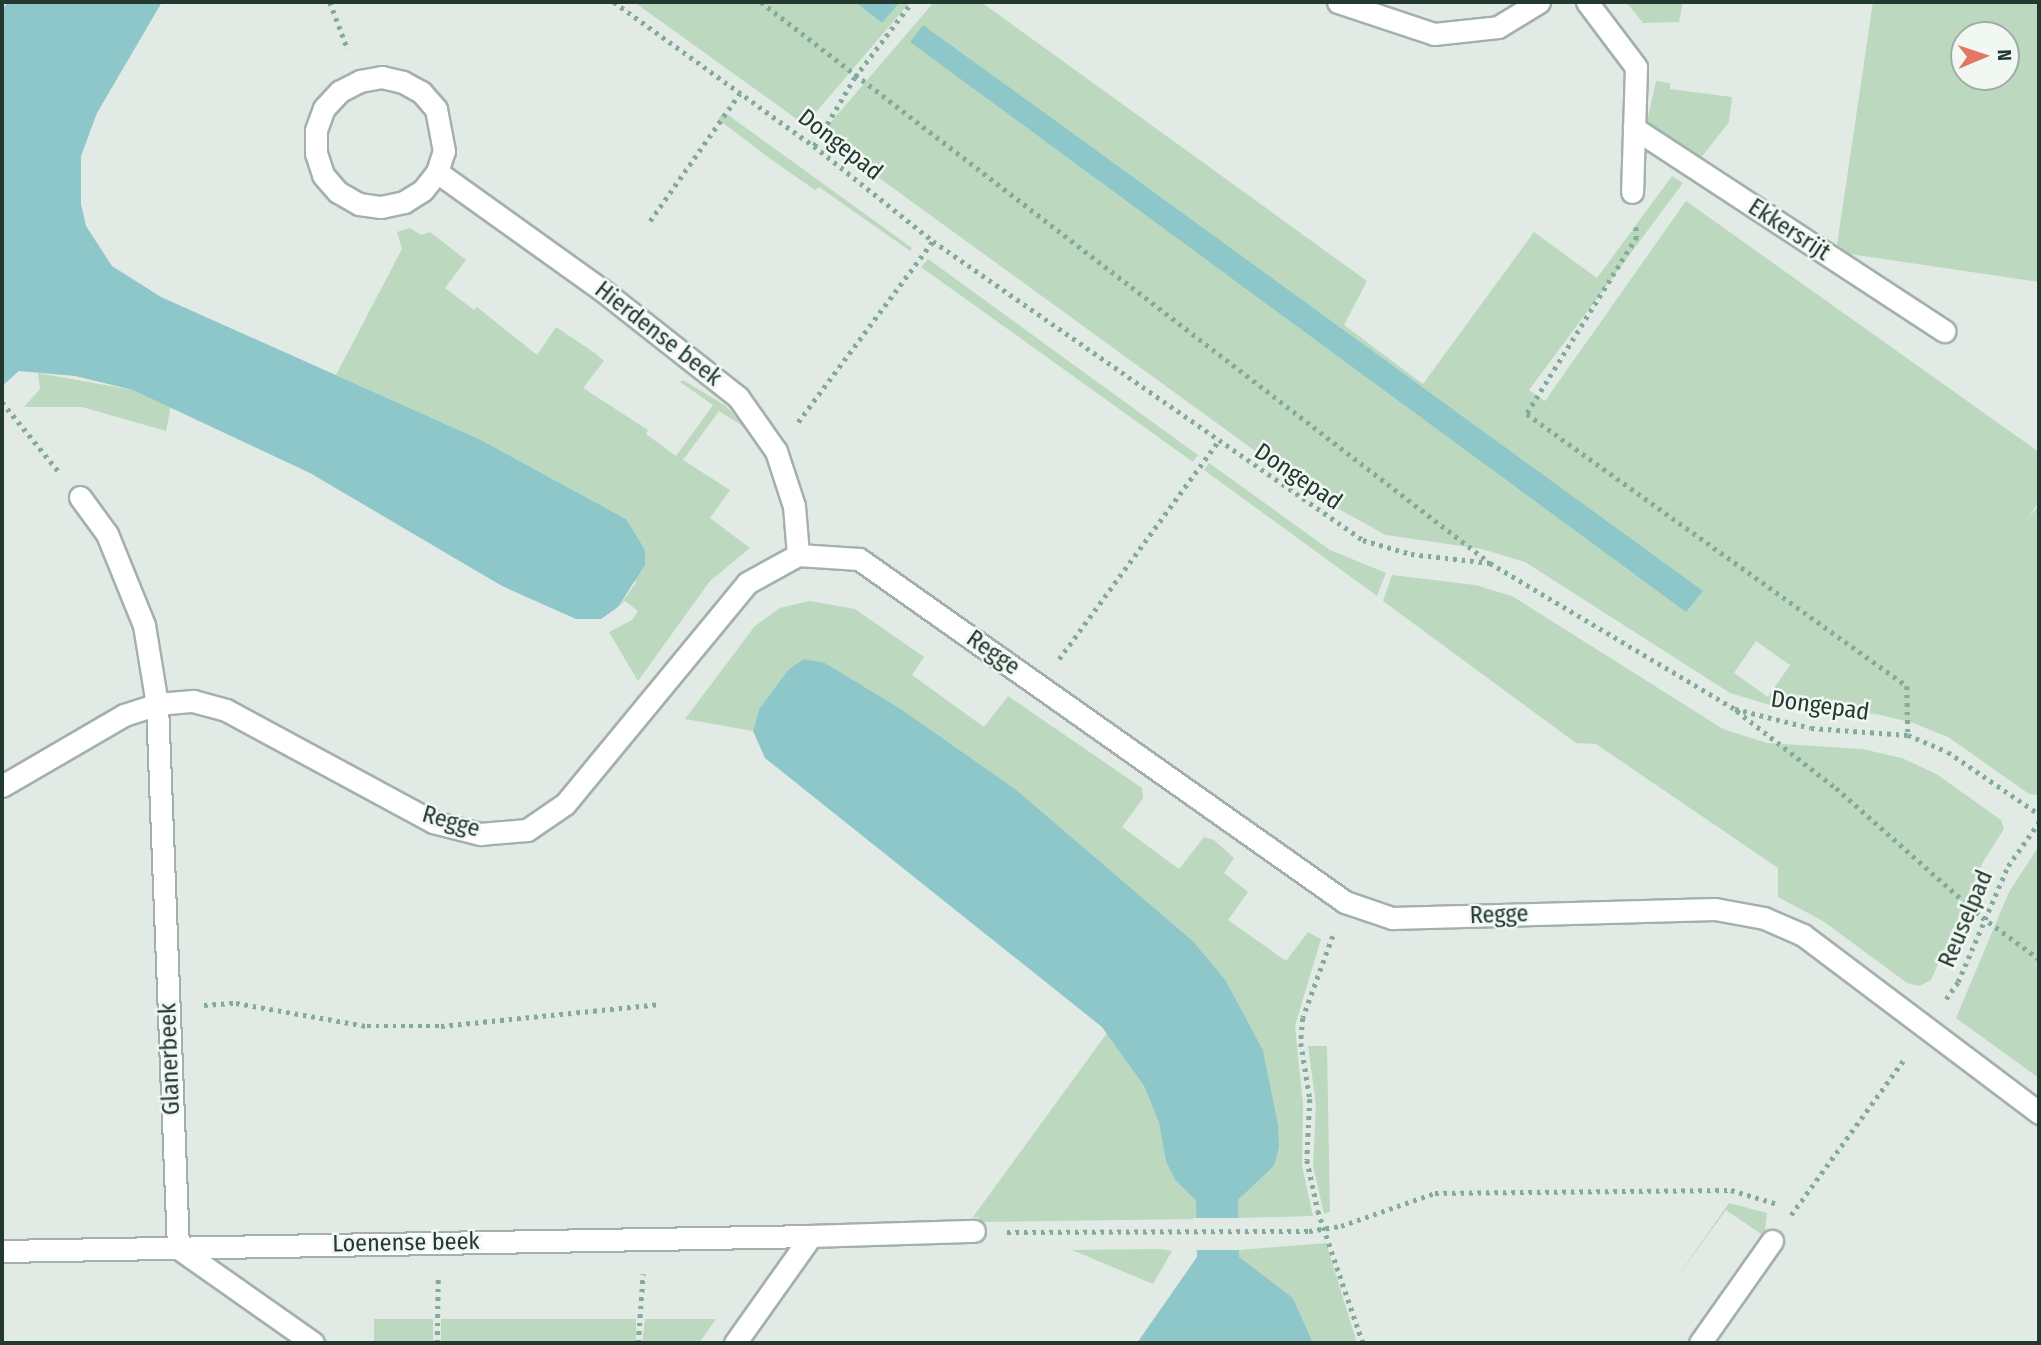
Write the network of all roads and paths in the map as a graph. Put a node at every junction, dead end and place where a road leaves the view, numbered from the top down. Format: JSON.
{"nodes":[{"id":1,"x":330,"y":2,"type":"edge"},
{"id":2,"x":614,"y":2,"type":"edge"},
{"id":3,"x":761,"y":2,"type":"edge"},
{"id":4,"x":912,"y":2,"type":"edge"},
{"id":5,"x":1338,"y":2,"type":"edge"},
{"id":6,"x":1539,"y":2,"type":"edge"},
{"id":7,"x":1587,"y":2,"type":"edge"},
{"id":8,"x":855,"y":77,"type":"junction"},
{"id":9,"x":360,"y":80,"type":"junction"},
{"id":10,"x":740,"y":93,"type":"junction"},
{"id":11,"x":1634,"y":128,"type":"junction"},
{"id":12,"x":814,"y":146,"type":"junction"},
{"id":13,"x":437,"y":172,"type":"junction"},
{"id":14,"x":1632,"y":192,"type":"joint"},
{"id":15,"x":650,"y":221,"type":"dead end"},
{"id":16,"x":933,"y":241,"type":"junction"},
{"id":17,"x":1944,"y":331,"type":"dead end"},
{"id":18,"x":2,"y":402,"type":"edge"},
{"id":19,"x":1218,"y":442,"type":"junction"},
{"id":20,"x":776,"y":451,"type":"junction"},
{"id":21,"x":80,"y":497,"type":"joint"},
{"id":22,"x":798,"y":555,"type":"junction"},
{"id":23,"x":1490,"y":563,"type":"junction"},
{"id":24,"x":1040,"y":685,"type":"junction"},
{"id":25,"x":157,"y":705,"type":"junction"},
{"id":26,"x":1735,"y":709,"type":"junction"},
{"id":27,"x":1908,"y":735,"type":"junction"},
{"id":28,"x":2,"y":786,"type":"edge"},
{"id":29,"x":2039,"y":814,"type":"edge"},
{"id":30,"x":2039,"y":822,"type":"edge"},
{"id":31,"x":1345,"y":902,"type":"junction"},
{"id":32,"x":1982,"y":917,"type":"junction"},
{"id":33,"x":2039,"y":959,"type":"edge"},
{"id":34,"x":661,"y":1004,"type":"dead end"},
{"id":35,"x":168,"y":1007,"type":"junction"},
{"id":36,"x":1925,"y":1029,"type":"junction"},
{"id":37,"x":2039,"y":1113,"type":"edge"},
{"id":38,"x":1794,"y":1212,"type":"junction"},
{"id":39,"x":1327,"y":1228,"type":"junction"},
{"id":40,"x":974,"y":1231,"type":"joint"},
{"id":41,"x":811,"y":1236,"type":"junction"},
{"id":42,"x":643,"y":1239,"type":"junction"},
{"id":43,"x":1772,"y":1241,"type":"joint"},
{"id":44,"x":437,"y":1243,"type":"junction"},
{"id":45,"x":178,"y":1248,"type":"junction"},
{"id":46,"x":2,"y":1251,"type":"edge"},
{"id":47,"x":313,"y":1343,"type":"edge"},
{"id":48,"x":437,"y":1343,"type":"edge"},
{"id":49,"x":638,"y":1343,"type":"edge"},
{"id":50,"x":735,"y":1343,"type":"edge"},
{"id":51,"x":1363,"y":1343,"type":"edge"},
{"id":52,"x":1700,"y":1343,"type":"edge"}],
"edges":[{"from":1,"to":9,"type":"path"},
{"from":2,"to":10,"type":"path","name":"Dongepad"},
{"from":3,"to":8,"type":"path"},
{"from":4,"to":8,"type":"path"},
{"from":5,"to":6,"type":"street"},
{"from":7,"to":11,"type":"street"},
{"from":8,"to":12,"type":"path"},
{"from":8,"to":23,"type":"path"},
{"from":9,"to":13,"type":"street"},
{"from":9,"to":13,"type":"street"},
{"from":10,"to":12,"type":"path","name":"Dongepad"},
{"from":10,"to":15,"type":"path"},
{"from":11,"to":14,"type":"street"},
{"from":11,"to":17,"type":"street","name":"Ekkersrijt"},
{"from":12,"to":16,"type":"path","name":"Dongepad"},
{"from":13,"to":20,"type":"street","name":"Hierdense beek"},
{"from":14,"to":27,"type":"path"},
{"from":16,"to":19,"type":"path","name":"Dongepad"},
{"from":16,"to":20,"type":"path"},
{"from":18,"to":21,"type":"path"},
{"from":19,"to":23,"type":"path","name":"Dongepad"},
{"from":19,"to":24,"type":"path"},
{"from":20,"to":22,"type":"street","name":"Hierdense beek"},
{"from":21,"to":25,"type":"street","name":"Glanerbeek"},
{"from":22,"to":24,"type":"street","name":"Regge"},
{"from":22,"to":25,"type":"street","name":"Regge"},
{"from":23,"to":26,"type":"path","name":"Dongepad"},
{"from":24,"to":31,"type":"street","name":"Regge"},
{"from":25,"to":28,"type":"street","name":"Regge"},
{"from":25,"to":35,"type":"street","name":"Glanerbeek"},
{"from":26,"to":27,"type":"path","name":"Dongepad"},
{"from":26,"to":32,"type":"path"},
{"from":27,"to":29,"type":"path","name":"Dongepad"},
{"from":30,"to":32,"type":"path","name":"Reuselpad"},
{"from":31,"to":36,"type":"street","name":"Regge"},
{"from":31,"to":39,"type":"path"},
{"from":32,"to":33,"type":"path"},
{"from":32,"to":36,"type":"path","name":"Reuselpad"},
{"from":34,"to":35,"type":"path"},
{"from":35,"to":45,"type":"street","name":"Glanerbeek"},
{"from":36,"to":37,"type":"street","name":"Regge"},
{"from":36,"to":38,"type":"path","name":"Reuselpad"},
{"from":38,"to":39,"type":"path"},
{"from":38,"to":43,"type":"path","name":"Reuselpad"},
{"from":39,"to":40,"type":"path"},
{"from":39,"to":51,"type":"path"},
{"from":40,"to":41,"type":"street","name":"Loenense beek"},
{"from":41,"to":42,"type":"street","name":"Loenense beek"},
{"from":41,"to":50,"type":"street"},
{"from":42,"to":44,"type":"street","name":"Loenense beek"},
{"from":42,"to":49,"type":"path"},
{"from":43,"to":52,"type":"street"},
{"from":44,"to":45,"type":"street","name":"Loenense beek"},
{"from":44,"to":48,"type":"path"},
{"from":45,"to":46,"type":"street","name":"Loenense beek"},
{"from":45,"to":47,"type":"street"}]}
